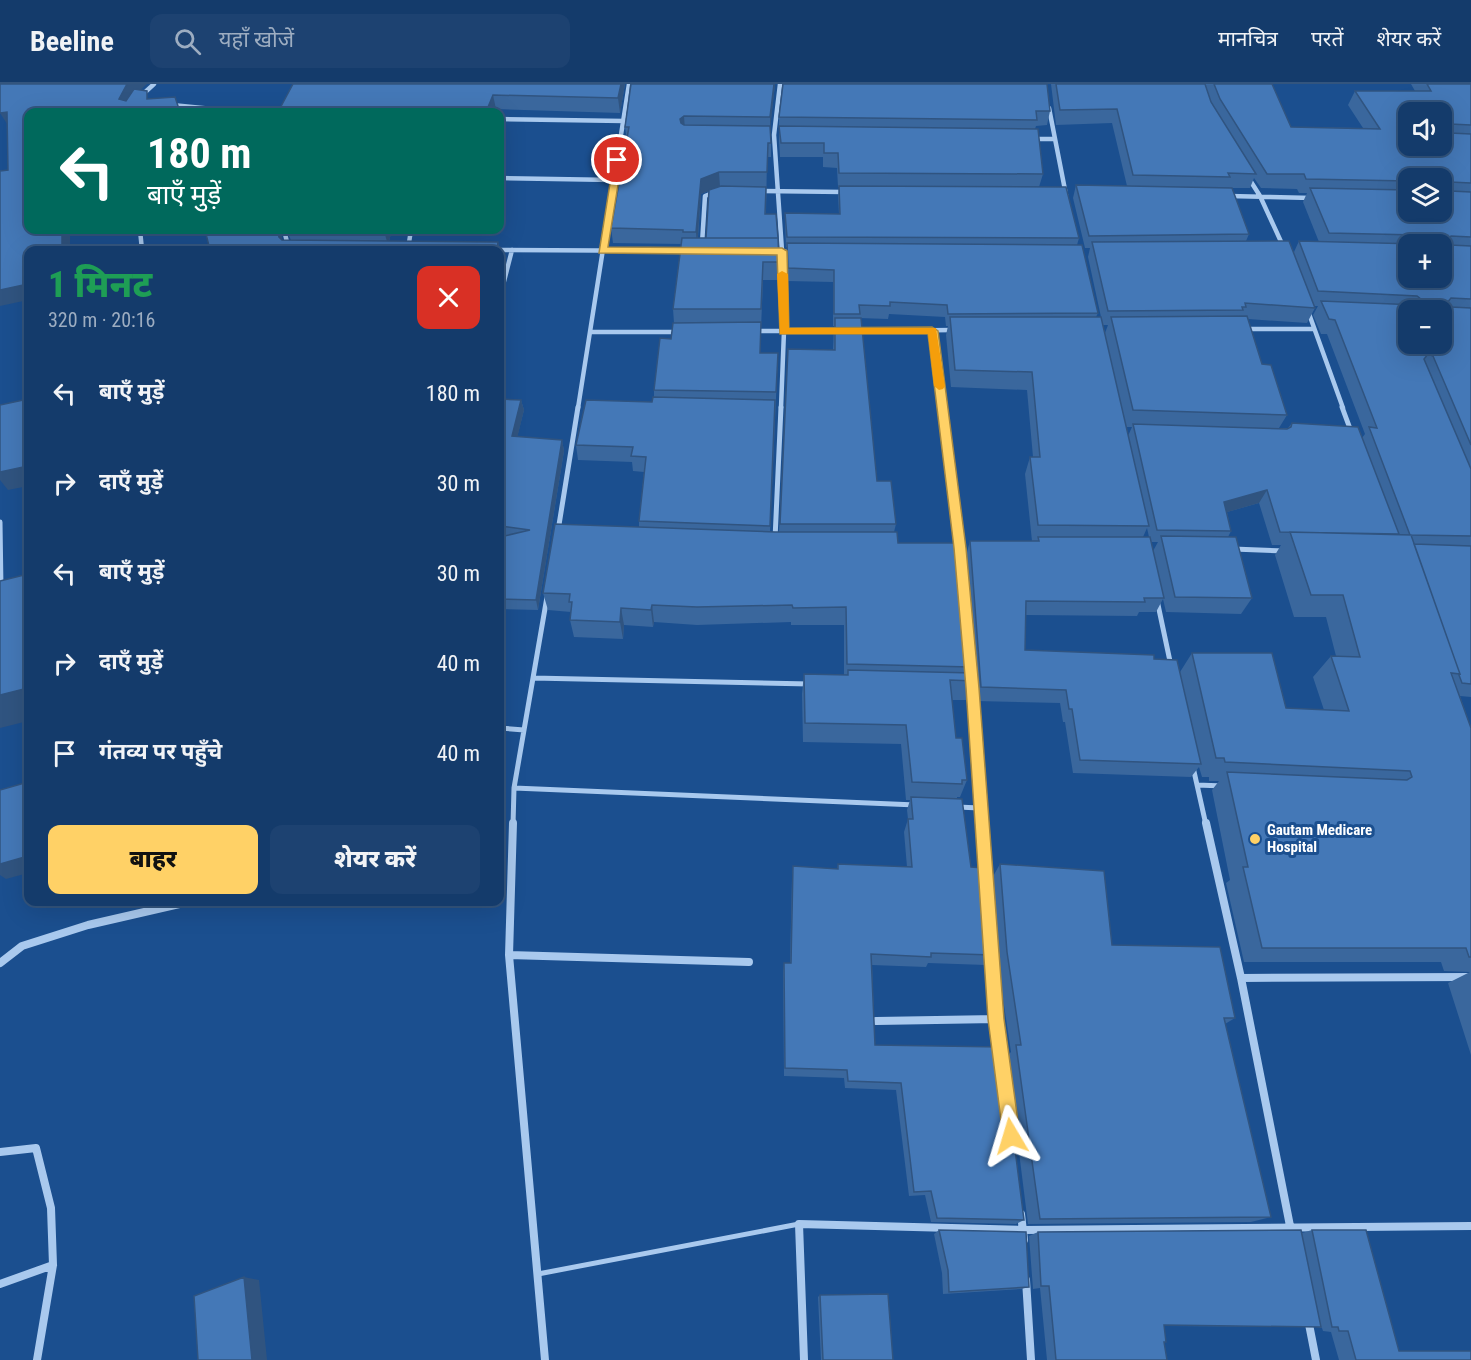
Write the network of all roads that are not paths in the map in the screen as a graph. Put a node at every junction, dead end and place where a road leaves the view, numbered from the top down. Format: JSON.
{"nodes":[{"id":1,"x":154,"y":84,"type":"edge"},
{"id":2,"x":629,"y":84,"type":"edge"},
{"id":3,"x":780,"y":84,"type":"edge"},
{"id":4,"x":148,"y":100,"type":"edge"},
{"id":5,"x":165,"y":104,"type":"edge"},
{"id":6,"x":1049,"y":106,"type":"edge"},
{"id":7,"x":204,"y":108,"type":"edge"},
{"id":8,"x":504,"y":119,"type":"edge"},
{"id":9,"x":624,"y":121,"type":"junction"},
{"id":10,"x":763,"y":135,"type":"edge"},
{"id":11,"x":774,"y":135,"type":"junction"},
{"id":12,"x":786,"y":135,"type":"edge"},
{"id":13,"x":1030,"y":139,"type":"edge"},
{"id":14,"x":1053,"y":140,"type":"junction"},
{"id":15,"x":1244,"y":169,"type":"edge"},
{"id":16,"x":504,"y":178,"type":"edge"},
{"id":17,"x":614,"y":180,"type":"junction"},
{"id":18,"x":720,"y":191,"type":"edge"},
{"id":19,"x":754,"y":191,"type":"edge"},
{"id":20,"x":778,"y":191,"type":"junction"},
{"id":21,"x":847,"y":192,"type":"edge"},
{"id":22,"x":1054,"y":193,"type":"edge"},
{"id":23,"x":1066,"y":193,"type":"junction"},
{"id":24,"x":1077,"y":193,"type":"edge"},
{"id":25,"x":1226,"y":196,"type":"edge"},
{"id":26,"x":1260,"y":196,"type":"junction"},
{"id":27,"x":1317,"y":198,"type":"edge"},
{"id":28,"x":1068,"y":203,"type":"edge"},
{"id":29,"x":504,"y":250,"type":"edge"},
{"id":30,"x":512,"y":250,"type":"junction"},
{"id":31,"x":603,"y":250,"type":"junction"},
{"id":32,"x":690,"y":251,"type":"edge"},
{"id":33,"x":701,"y":251,"type":"edge"},
{"id":34,"x":770,"y":251,"type":"edge"},
{"id":35,"x":782,"y":251,"type":"junction"},
{"id":36,"x":1273,"y":251,"type":"edge"},
{"id":37,"x":806,"y":252,"type":"edge"},
{"id":38,"x":504,"y":281,"type":"edge"},
{"id":39,"x":1304,"y":301,"type":"edge"},
{"id":40,"x":1307,"y":310,"type":"junction"},
{"id":41,"x":1319,"y":311,"type":"dead end"},
{"id":42,"x":1234,"y":329,"type":"edge"},
{"id":43,"x":1314,"y":329,"type":"junction"},
{"id":44,"x":968,"y":330,"type":"edge"},
{"id":45,"x":750,"y":331,"type":"edge"},
{"id":46,"x":784,"y":331,"type":"junction"},
{"id":47,"x":932,"y":331,"type":"junction"},
{"id":48,"x":590,"y":332,"type":"junction"},
{"id":49,"x":681,"y":332,"type":"edge"},
{"id":50,"x":578,"y":406,"type":"junction"},
{"id":51,"x":590,"y":406,"type":"edge"},
{"id":52,"x":768,"y":410,"type":"edge"},
{"id":53,"x":780,"y":410,"type":"junction"},
{"id":54,"x":1355,"y":441,"type":"edge"},
{"id":55,"x":0,"y":522,"type":"edge"},
{"id":56,"x":569,"y":537,"type":"edge"},
{"id":57,"x":774,"y":545,"type":"edge"},
{"id":58,"x":948,"y":547,"type":"edge"},
{"id":59,"x":960,"y":548,"type":"junction"},
{"id":60,"x":971,"y":548,"type":"edge"},
{"id":61,"x":1229,"y":549,"type":"edge"},
{"id":62,"x":1289,"y":551,"type":"dead end"},
{"id":63,"x":961,"y":559,"type":"edge"},
{"id":64,"x":10,"y":580,"type":"edge"},
{"id":65,"x":1,"y":581,"type":"edge"},
{"id":66,"x":549,"y":584,"type":"edge"},
{"id":67,"x":1,"y":591,"type":"edge"},
{"id":68,"x":1155,"y":592,"type":"edge"},
{"id":69,"x":969,"y":652,"type":"edge"},
{"id":70,"x":1173,"y":672,"type":"edge"},
{"id":71,"x":533,"y":678,"type":"junction"},
{"id":72,"x":818,"y":684,"type":"edge"},
{"id":73,"x":960,"y":687,"type":"edge"},
{"id":74,"x":972,"y":688,"type":"junction"},
{"id":75,"x":504,"y":728,"type":"edge"},
{"id":76,"x":524,"y":730,"type":"junction"},
{"id":77,"x":1192,"y":762,"type":"edge"},
{"id":78,"x":1197,"y":784,"type":"junction"},
{"id":79,"x":1233,"y":786,"type":"edge"},
{"id":80,"x":514,"y":788,"type":"junction"},
{"id":81,"x":920,"y":806,"type":"edge"},
{"id":82,"x":944,"y":807,"type":"edge"},
{"id":83,"x":980,"y":808,"type":"junction"},
{"id":84,"x":985,"y":879,"type":"edge"},
{"id":85,"x":171,"y":906,"type":"edge"},
{"id":86,"x":990,"y":937,"type":"edge"},
{"id":87,"x":509,"y":955,"type":"junction"},
{"id":88,"x":749,"y":962,"type":"dead end"},
{"id":89,"x":0,"y":963,"type":"edge"},
{"id":90,"x":1471,"y":977,"type":"edge"},
{"id":91,"x":1241,"y":978,"type":"junction"},
{"id":92,"x":996,"y":1019,"type":"junction"},
{"id":93,"x":876,"y":1021,"type":"edge"},
{"id":94,"x":1002,"y":1066,"type":"edge"},
{"id":95,"x":0,"y":1152,"type":"edge"},
{"id":96,"x":1020,"y":1206,"type":"edge"},
{"id":97,"x":799,"y":1224,"type":"junction"},
{"id":98,"x":1471,"y":1226,"type":"edge"},
{"id":99,"x":1291,"y":1227,"type":"junction"},
{"id":100,"x":1023,"y":1230,"type":"junction"},
{"id":101,"x":1295,"y":1250,"type":"edge"},
{"id":102,"x":1025,"y":1253,"type":"edge"},
{"id":103,"x":53,"y":1265,"type":"junction"},
{"id":104,"x":1025,"y":1265,"type":"edge"},
{"id":105,"x":538,"y":1274,"type":"junction"},
{"id":106,"x":0,"y":1284,"type":"edge"},
{"id":107,"x":1307,"y":1316,"type":"edge"},
{"id":108,"x":37,"y":1360,"type":"edge"},
{"id":109,"x":545,"y":1360,"type":"edge"},
{"id":110,"x":804,"y":1360,"type":"edge"},
{"id":111,"x":1031,"y":1360,"type":"edge"},
{"id":112,"x":1316,"y":1360,"type":"edge"}],
"edges":[{"from":1,"to":4,"type":"street"},
{"from":2,"to":9,"type":"street"},
{"from":3,"to":11,"type":"street"},
{"from":5,"to":7,"type":"street"},
{"from":6,"to":14,"type":"street"},
{"from":8,"to":9,"type":"street"},
{"from":9,"to":17,"type":"street"},
{"from":10,"to":11,"type":"street"},
{"from":11,"to":12,"type":"street"},
{"from":11,"to":20,"type":"street"},
{"from":13,"to":14,"type":"street"},
{"from":14,"to":23,"type":"street"},
{"from":15,"to":26,"type":"street"},
{"from":16,"to":17,"type":"street"},
{"from":17,"to":31,"type":"street"},
{"from":18,"to":33,"type":"street"},
{"from":19,"to":20,"type":"street"},
{"from":20,"to":21,"type":"street"},
{"from":20,"to":35,"type":"street"},
{"from":22,"to":23,"type":"street"},
{"from":23,"to":24,"type":"street"},
{"from":23,"to":28,"type":"street"},
{"from":25,"to":26,"type":"street"},
{"from":26,"to":27,"type":"street"},
{"from":26,"to":36,"type":"street"},
{"from":29,"to":30,"type":"street"},
{"from":30,"to":31,"type":"street"},
{"from":30,"to":38,"type":"street"},
{"from":31,"to":32,"type":"street"},
{"from":31,"to":48,"type":"street"},
{"from":34,"to":35,"type":"street"},
{"from":35,"to":37,"type":"street"},
{"from":35,"to":46,"type":"street"},
{"from":39,"to":40,"type":"street"},
{"from":40,"to":41,"type":"street"},
{"from":40,"to":43,"type":"street"},
{"from":42,"to":43,"type":"street"},
{"from":43,"to":54,"type":"street"},
{"from":44,"to":47,"type":"street"},
{"from":45,"to":46,"type":"street"},
{"from":46,"to":47,"type":"street"},
{"from":46,"to":53,"type":"street"},
{"from":47,"to":59,"type":"street"},
{"from":48,"to":49,"type":"street"},
{"from":48,"to":50,"type":"street"},
{"from":50,"to":51,"type":"street"},
{"from":50,"to":56,"type":"street"},
{"from":52,"to":53,"type":"street"},
{"from":53,"to":57,"type":"street"},
{"from":55,"to":65,"type":"street"},
{"from":58,"to":59,"type":"street"},
{"from":59,"to":60,"type":"street"},
{"from":59,"to":63,"type":"street"},
{"from":61,"to":62,"type":"street"},
{"from":64,"to":65,"type":"street"},
{"from":65,"to":67,"type":"street"},
{"from":66,"to":71,"type":"street"},
{"from":68,"to":70,"type":"street"},
{"from":69,"to":74,"type":"street"},
{"from":71,"to":72,"type":"street"},
{"from":71,"to":76,"type":"street"},
{"from":73,"to":74,"type":"street"},
{"from":74,"to":83,"type":"street"},
{"from":75,"to":76,"type":"street"},
{"from":76,"to":80,"type":"street"},
{"from":77,"to":78,"type":"street"},
{"from":78,"to":79,"type":"street"},
{"from":78,"to":91,"type":"street"},
{"from":80,"to":81,"type":"street"},
{"from":80,"to":87,"type":"street"},
{"from":82,"to":83,"type":"street"},
{"from":83,"to":84,"type":"street"},
{"from":85,"to":89,"type":"street"},
{"from":86,"to":92,"type":"street"},
{"from":87,"to":88,"type":"street"},
{"from":87,"to":105,"type":"street"},
{"from":90,"to":91,"type":"street"},
{"from":91,"to":99,"type":"street"},
{"from":92,"to":93,"type":"street"},
{"from":92,"to":94,"type":"street"},
{"from":95,"to":103,"type":"street"},
{"from":96,"to":100,"type":"street"},
{"from":97,"to":100,"type":"street"},
{"from":97,"to":105,"type":"lane"},
{"from":97,"to":110,"type":"street"},
{"from":98,"to":99,"type":"street"},
{"from":99,"to":100,"type":"street"},
{"from":99,"to":101,"type":"street"},
{"from":100,"to":102,"type":"street"},
{"from":103,"to":106,"type":"street"},
{"from":103,"to":108,"type":"street"},
{"from":104,"to":111,"type":"street"},
{"from":105,"to":109,"type":"street"},
{"from":107,"to":112,"type":"street"}]}
